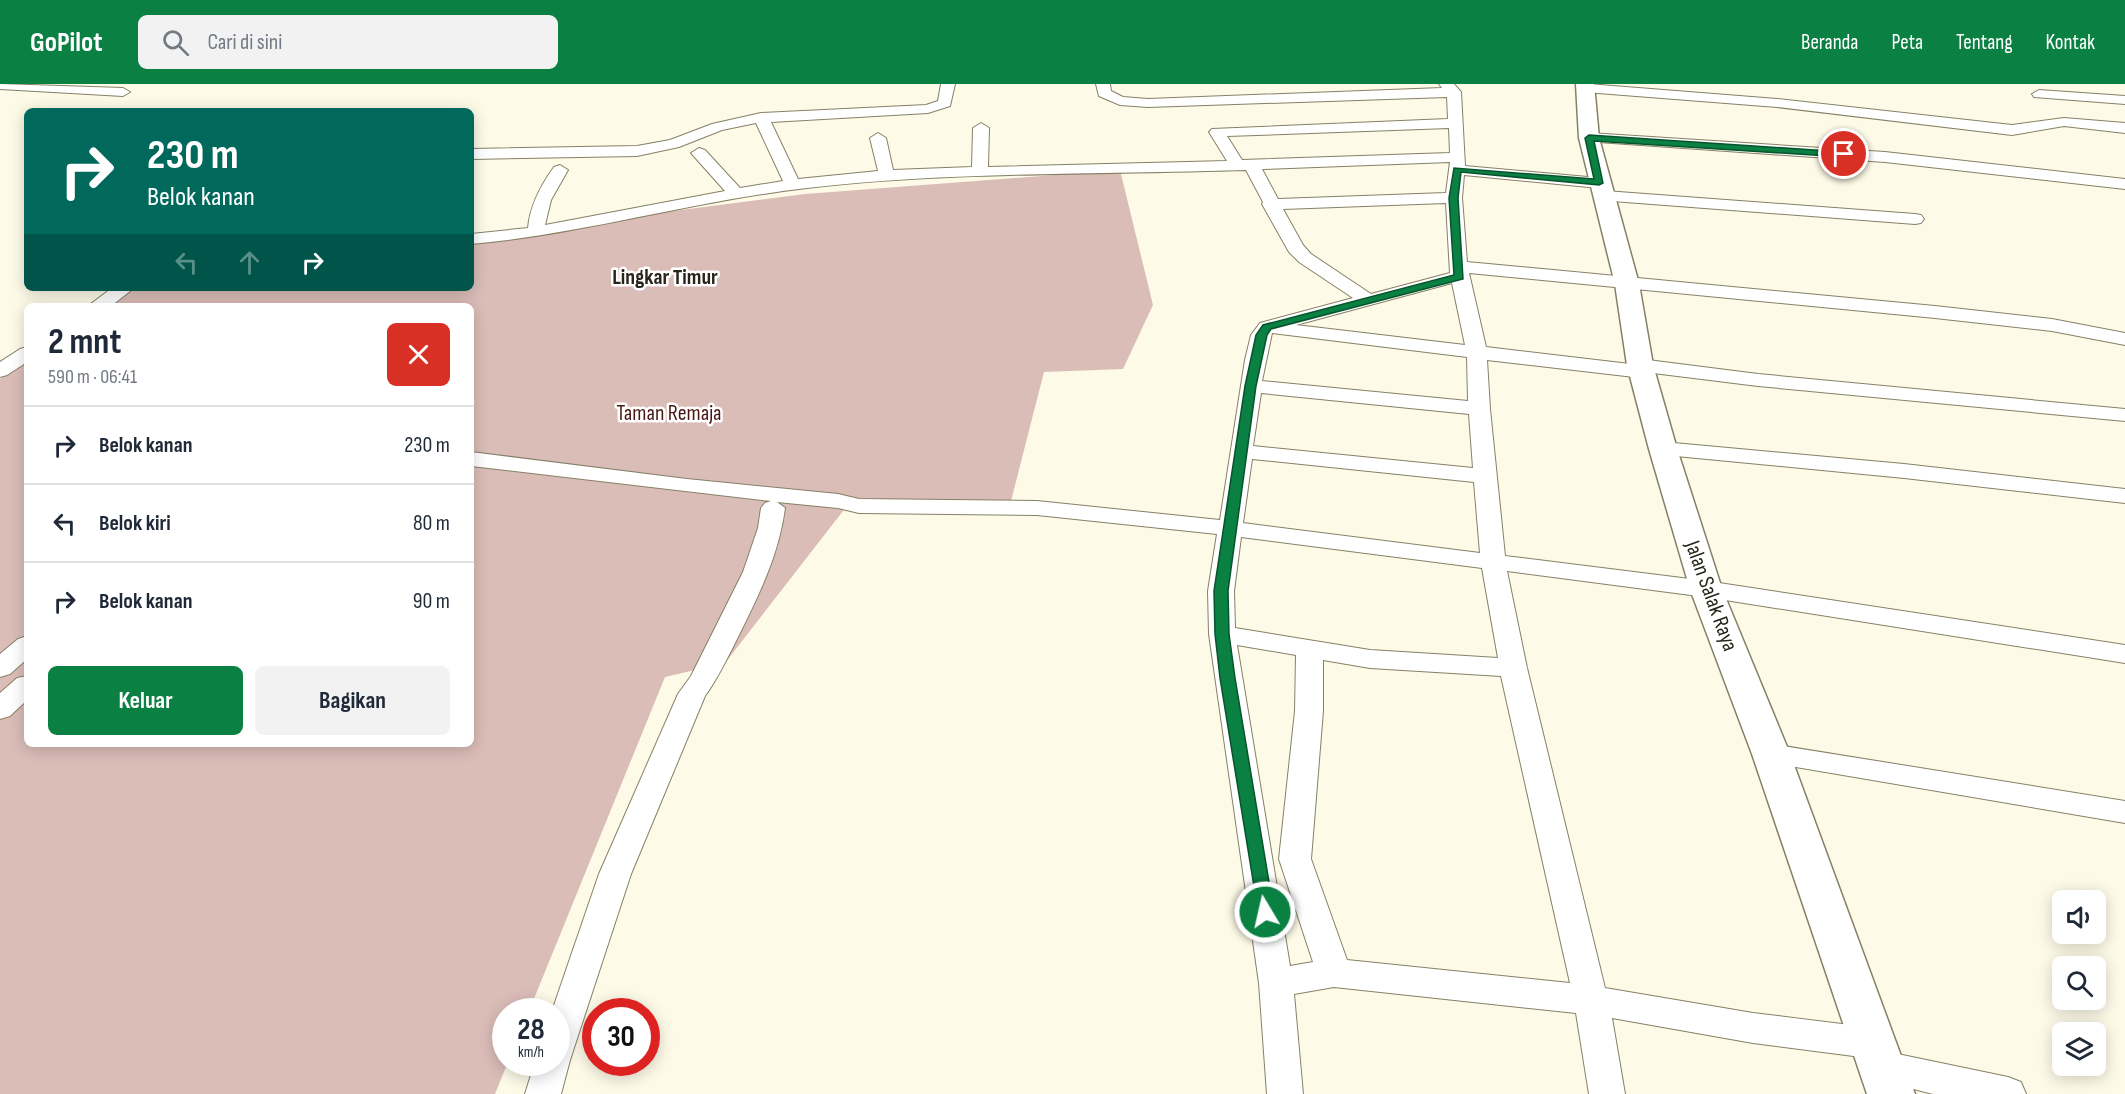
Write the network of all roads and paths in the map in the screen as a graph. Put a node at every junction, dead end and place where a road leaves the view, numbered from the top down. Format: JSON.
{"nodes":[{"id":1,"x":948,"y":84,"type":"edge"},
{"id":2,"x":1103,"y":84,"type":"edge"},
{"id":3,"x":0,"y":85,"type":"edge"},
{"id":4,"x":1585,"y":86,"type":"edge"},
{"id":5,"x":1450,"y":88,"type":"edge"},
{"id":6,"x":123,"y":92,"type":"dead end"},
{"id":7,"x":2039,"y":94,"type":"dead end"},
{"id":8,"x":2125,"y":100,"type":"edge"},
{"id":9,"x":1190,"y":102,"type":"junction"},
{"id":10,"x":760,"y":117,"type":"junction"},
{"id":11,"x":1455,"y":123,"type":"junction"},
{"id":12,"x":1210,"y":124,"type":"junction"},
{"id":13,"x":981,"y":128,"type":"dead end"},
{"id":14,"x":2125,"y":128,"type":"edge"},
{"id":15,"x":878,"y":138,"type":"dead end"},
{"id":16,"x":1589,"y":138,"type":"junction"},
{"id":17,"x":699,"y":153,"type":"dead end"},
{"id":18,"x":474,"y":154,"type":"edge"},
{"id":19,"x":1458,"y":163,"type":"junction"},
{"id":20,"x":1245,"y":165,"type":"junction"},
{"id":21,"x":560,"y":170,"type":"dead end"},
{"id":22,"x":979,"y":172,"type":"junction"},
{"id":23,"x":887,"y":177,"type":"junction"},
{"id":24,"x":793,"y":184,"type":"junction"},
{"id":25,"x":2125,"y":184,"type":"edge"},
{"id":26,"x":1602,"y":189,"type":"junction"},
{"id":27,"x":737,"y":194,"type":"junction"},
{"id":28,"x":1454,"y":198,"type":"junction"},
{"id":29,"x":1270,"y":204,"type":"junction"},
{"id":30,"x":1915,"y":219,"type":"dead end"},
{"id":31,"x":536,"y":232,"type":"junction"},
{"id":32,"x":474,"y":239,"type":"edge"},
{"id":33,"x":1459,"y":272,"type":"junction"},
{"id":34,"x":1627,"y":284,"type":"junction"},
{"id":35,"x":120,"y":291,"type":"edge"},
{"id":36,"x":1369,"y":301,"type":"junction"},
{"id":37,"x":102,"y":303,"type":"edge"},
{"id":38,"x":1267,"y":327,"type":"junction"},
{"id":39,"x":2125,"y":339,"type":"edge"},
{"id":40,"x":1477,"y":353,"type":"junction"},
{"id":41,"x":24,"y":355,"type":"edge"},
{"id":42,"x":1641,"y":368,"type":"junction"},
{"id":43,"x":0,"y":371,"type":"edge"},
{"id":44,"x":1250,"y":386,"type":"junction"},
{"id":45,"x":1479,"y":409,"type":"junction"},
{"id":46,"x":2125,"y":415,"type":"edge"},
{"id":47,"x":1663,"y":449,"type":"junction"},
{"id":48,"x":1240,"y":451,"type":"junction"},
{"id":49,"x":474,"y":459,"type":"edge"},
{"id":50,"x":474,"y":472,"type":"edge"},
{"id":51,"x":1485,"y":476,"type":"junction"},
{"id":52,"x":2125,"y":496,"type":"edge"},
{"id":53,"x":859,"y":506,"type":"junction"},
{"id":54,"x":773,"y":508,"type":"junction"},
{"id":55,"x":1229,"y":528,"type":"junction"},
{"id":56,"x":1493,"y":562,"type":"junction"},
{"id":57,"x":1706,"y":589,"type":"junction"},
{"id":58,"x":1222,"y":634,"type":"junction"},
{"id":59,"x":24,"y":648,"type":"edge"},
{"id":60,"x":1310,"y":650,"type":"junction"},
{"id":61,"x":2125,"y":654,"type":"edge"},
{"id":62,"x":0,"y":668,"type":"edge"},
{"id":63,"x":1513,"y":668,"type":"junction"},
{"id":64,"x":24,"y":688,"type":"edge"},
{"id":65,"x":0,"y":709,"type":"edge"},
{"id":66,"x":1771,"y":754,"type":"junction"},
{"id":67,"x":2125,"y":812,"type":"edge"},
{"id":68,"x":1334,"y":973,"type":"junction"},
{"id":69,"x":1276,"y":983,"type":"junction"},
{"id":70,"x":1591,"y":1000,"type":"junction"},
{"id":71,"x":570,"y":1010,"type":"edge"},
{"id":72,"x":1883,"y":1068,"type":"edge"},
{"id":73,"x":549,"y":1076,"type":"edge"},
{"id":74,"x":543,"y":1094,"type":"edge"},
{"id":75,"x":1285,"y":1094,"type":"edge"},
{"id":76,"x":1607,"y":1094,"type":"edge"},
{"id":77,"x":2008,"y":1094,"type":"edge"}],
"edges":[{"from":1,"to":10,"type":"street"},
{"from":2,"to":9,"type":"street"},
{"from":3,"to":6,"type":"street"},
{"from":4,"to":14,"type":"street"},
{"from":4,"to":16,"type":"main road","name":"Jalan Salak Raya"},
{"from":5,"to":9,"type":"street"},
{"from":5,"to":11,"type":"street"},
{"from":7,"to":8,"type":"street"},
{"from":9,"to":12,"type":"street"},
{"from":10,"to":18,"type":"street"},
{"from":10,"to":24,"type":"street"},
{"from":11,"to":12,"type":"street"},
{"from":11,"to":19,"type":"street"},
{"from":12,"to":20,"type":"street"},
{"from":13,"to":22,"type":"street"},
{"from":15,"to":23,"type":"street"},
{"from":16,"to":25,"type":"street"},
{"from":16,"to":26,"type":"main road","name":"Jalan Salak Raya"},
{"from":17,"to":27,"type":"street"},
{"from":19,"to":20,"type":"street"},
{"from":19,"to":26,"type":"street"},
{"from":19,"to":28,"type":"street"},
{"from":20,"to":22,"type":"street"},
{"from":20,"to":29,"type":"street"},
{"from":21,"to":31,"type":"street"},
{"from":22,"to":23,"type":"street"},
{"from":23,"to":24,"type":"street"},
{"from":24,"to":27,"type":"street"},
{"from":26,"to":30,"type":"street"},
{"from":26,"to":34,"type":"main road","name":"Jalan Salak Raya"},
{"from":27,"to":31,"type":"street"},
{"from":28,"to":29,"type":"street"},
{"from":28,"to":33,"type":"street"},
{"from":29,"to":36,"type":"street"},
{"from":31,"to":32,"type":"street"},
{"from":33,"to":34,"type":"street"},
{"from":33,"to":36,"type":"street"},
{"from":33,"to":40,"type":"street"},
{"from":34,"to":39,"type":"street"},
{"from":34,"to":42,"type":"main road","name":"Jalan Salak Raya"},
{"from":35,"to":37,"type":"street"},
{"from":36,"to":38,"type":"street"},
{"from":38,"to":40,"type":"street"},
{"from":38,"to":44,"type":"street"},
{"from":40,"to":42,"type":"street"},
{"from":40,"to":45,"type":"street"},
{"from":41,"to":43,"type":"street"},
{"from":42,"to":46,"type":"street"},
{"from":42,"to":47,"type":"main road","name":"Jalan Salak Raya"},
{"from":44,"to":45,"type":"street"},
{"from":44,"to":48,"type":"street"},
{"from":45,"to":51,"type":"street"},
{"from":47,"to":52,"type":"street"},
{"from":47,"to":57,"type":"main road","name":"Jalan Salak Raya"},
{"from":48,"to":51,"type":"street"},
{"from":48,"to":55,"type":"street"},
{"from":49,"to":53,"type":"street"},
{"from":50,"to":54,"type":"street"},
{"from":51,"to":56,"type":"street"},
{"from":53,"to":54,"type":"street"},
{"from":53,"to":55,"type":"street"},
{"from":54,"to":71,"type":"street"},
{"from":55,"to":56,"type":"street"},
{"from":55,"to":58,"type":"street"},
{"from":56,"to":57,"type":"street"},
{"from":56,"to":63,"type":"street"},
{"from":57,"to":61,"type":"street"},
{"from":57,"to":66,"type":"main road","name":"Jalan Salak Raya"},
{"from":58,"to":60,"type":"street"},
{"from":58,"to":69,"type":"street"},
{"from":59,"to":62,"type":"street"},
{"from":60,"to":63,"type":"street"},
{"from":60,"to":68,"type":"street"},
{"from":63,"to":70,"type":"street"},
{"from":64,"to":65,"type":"street"},
{"from":66,"to":67,"type":"street"},
{"from":66,"to":72,"type":"main road","name":"Jalan Salak Raya"},
{"from":68,"to":69,"type":"street"},
{"from":68,"to":70,"type":"street"},
{"from":69,"to":75,"type":"street"},
{"from":70,"to":72,"type":"street"},
{"from":70,"to":76,"type":"street"},
{"from":72,"to":77,"type":"street"},
{"from":73,"to":74,"type":"street"}]}
